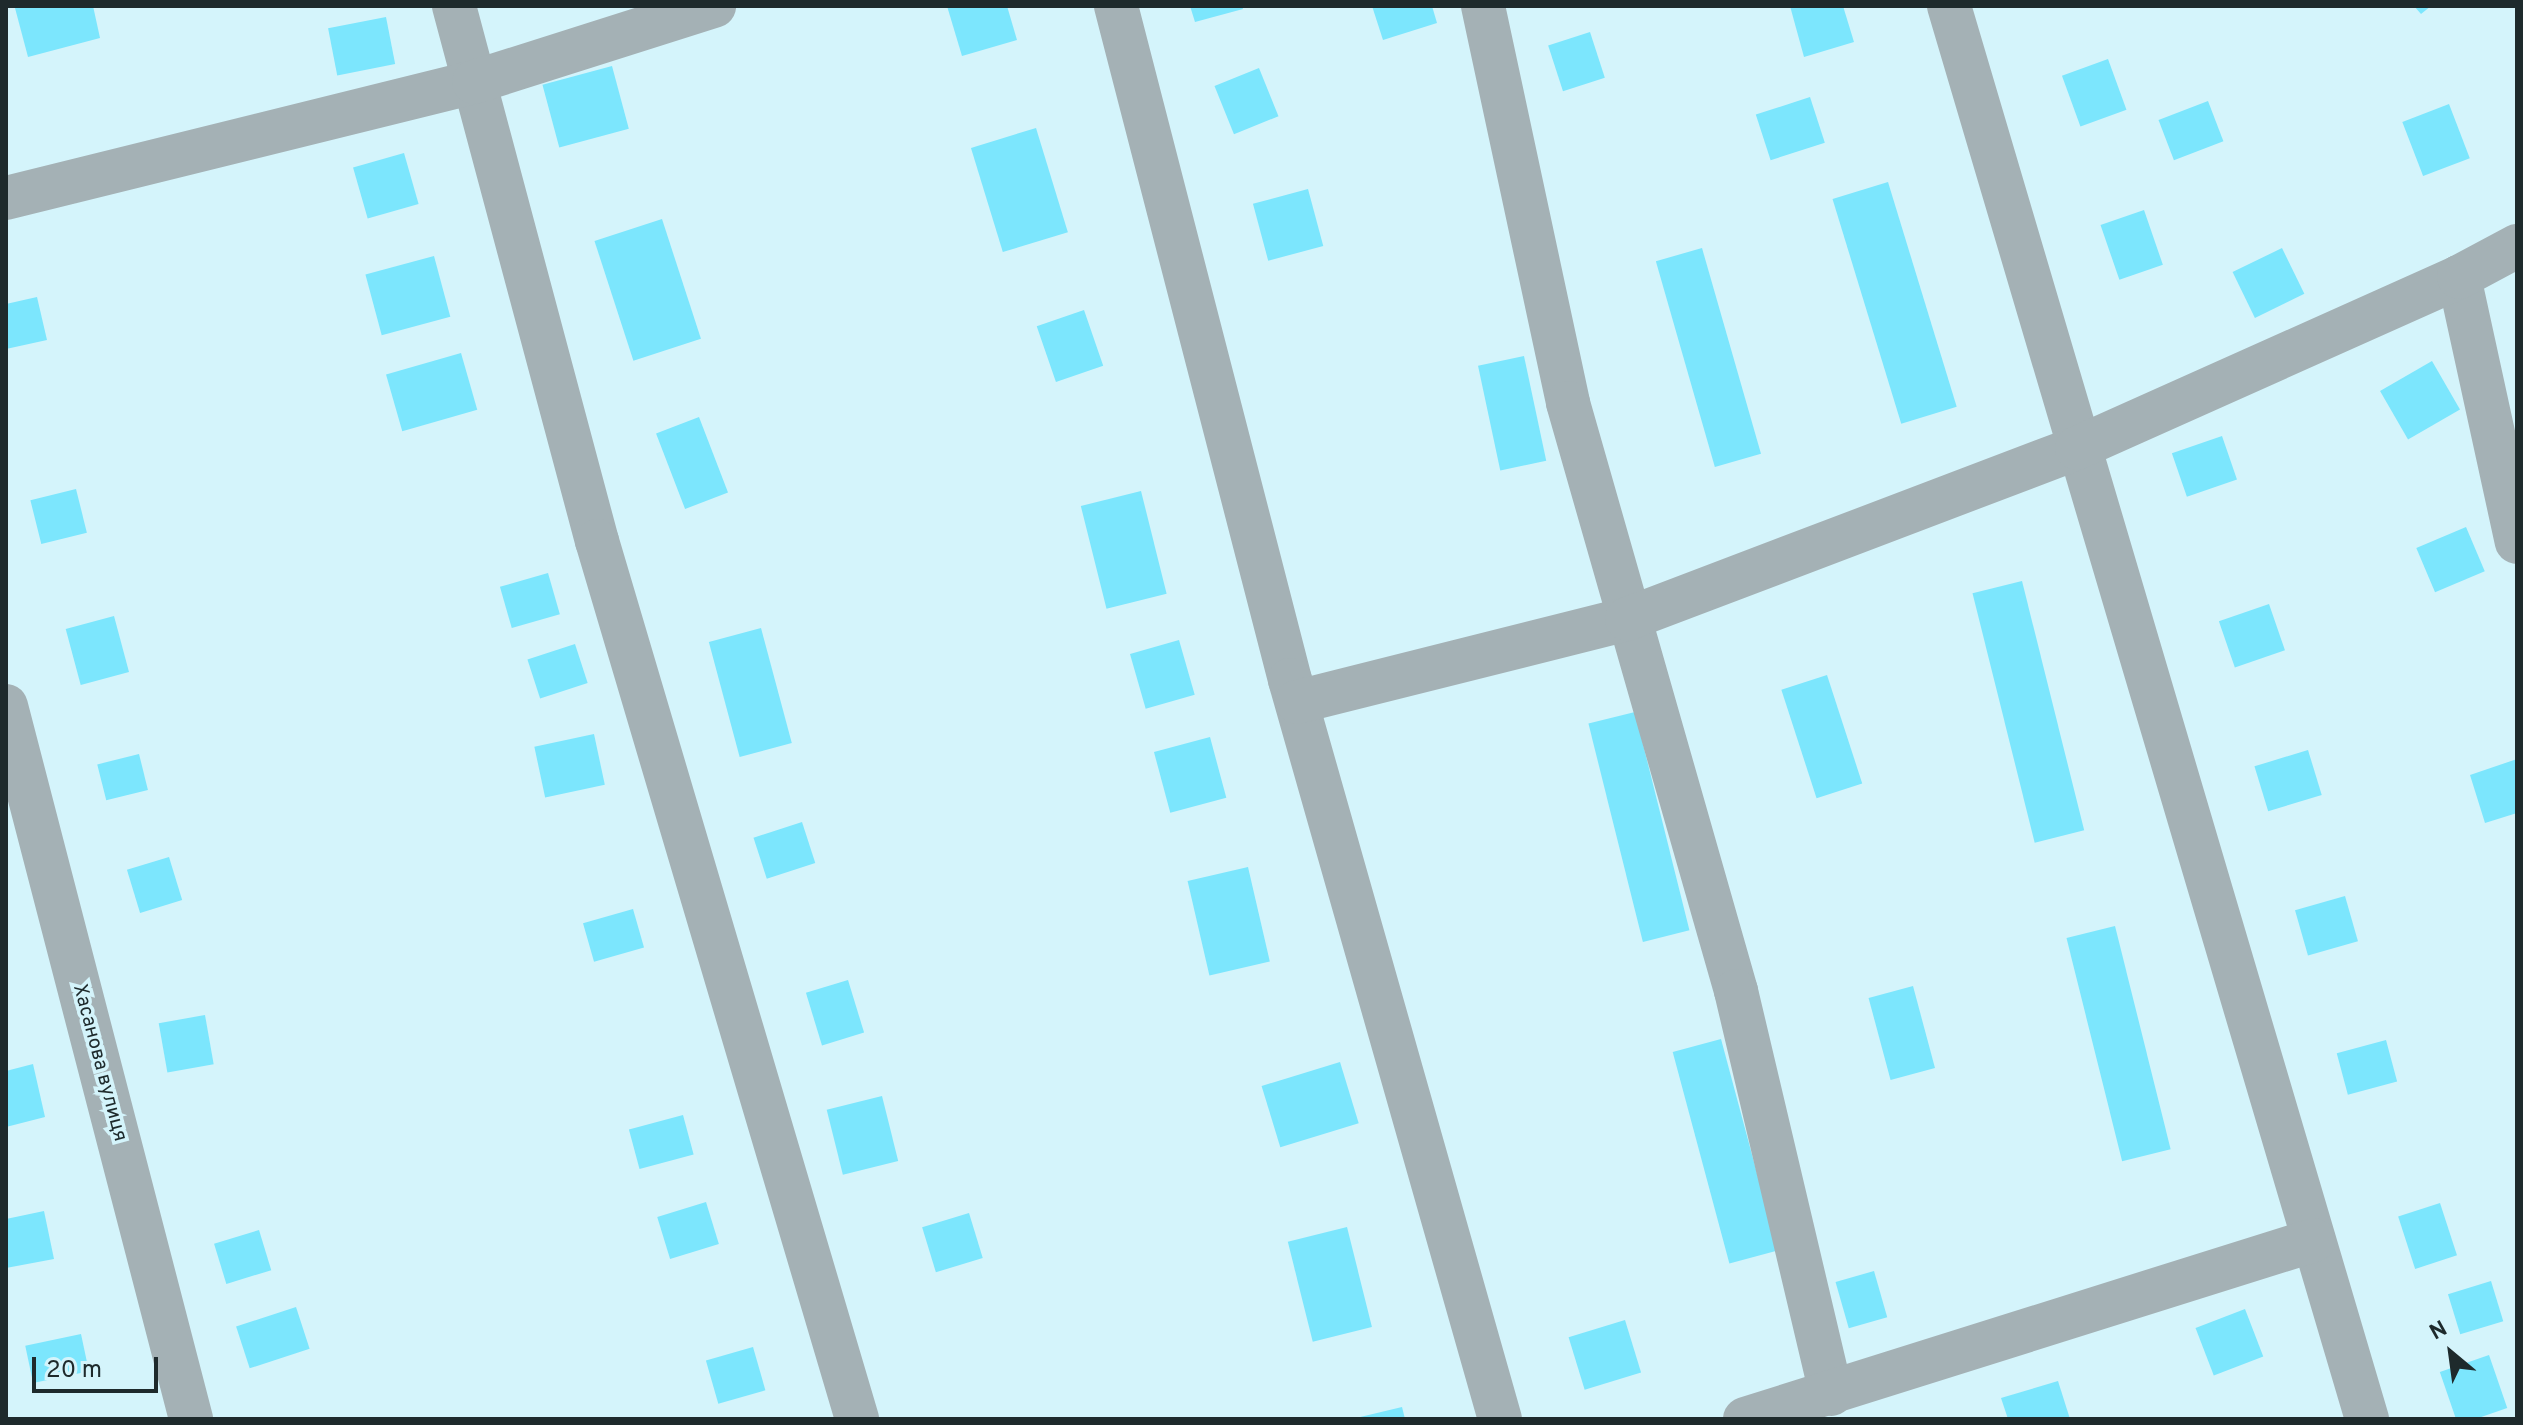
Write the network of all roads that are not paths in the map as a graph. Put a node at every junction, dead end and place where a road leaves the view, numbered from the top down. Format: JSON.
{"nodes":[{"id":1,"x":454,"y":6,"type":"edge"},
{"id":2,"x":714,"y":6,"type":"edge"},
{"id":3,"x":1116,"y":6,"type":"edge"},
{"id":4,"x":1483,"y":6,"type":"edge"},
{"id":5,"x":1949,"y":6,"type":"edge"},
{"id":6,"x":474,"y":82,"type":"junction"},
{"id":7,"x":6,"y":198,"type":"edge"},
{"id":8,"x":2517,"y":246,"type":"edge"},
{"id":9,"x":2459,"y":277,"type":"junction"},
{"id":10,"x":2077,"y":448,"type":"junction"},
{"id":11,"x":2517,"y":542,"type":"edge"},
{"id":12,"x":1627,"y":619,"type":"junction"},
{"id":13,"x":1297,"y":702,"type":"junction"},
{"id":14,"x":6,"y":706,"type":"edge"},
{"id":15,"x":2314,"y":1240,"type":"junction"},
{"id":16,"x":1831,"y":1394,"type":"junction"},
{"id":17,"x":191,"y":1419,"type":"edge"},
{"id":18,"x":857,"y":1419,"type":"edge"},
{"id":19,"x":1500,"y":1419,"type":"edge"},
{"id":20,"x":1745,"y":1419,"type":"edge"},
{"id":21,"x":2367,"y":1419,"type":"edge"}],
"edges":[{"from":1,"to":6,"type":"street"},
{"from":2,"to":6,"type":"street"},
{"from":3,"to":13,"type":"street"},
{"from":4,"to":12,"type":"street"},
{"from":5,"to":10,"type":"street"},
{"from":6,"to":7,"type":"street"},
{"from":6,"to":18,"type":"street"},
{"from":8,"to":9,"type":"street"},
{"from":9,"to":10,"type":"street"},
{"from":9,"to":11,"type":"street"},
{"from":10,"to":12,"type":"street"},
{"from":10,"to":15,"type":"street"},
{"from":12,"to":13,"type":"street"},
{"from":12,"to":16,"type":"street"},
{"from":13,"to":19,"type":"street"},
{"from":14,"to":17,"type":"street","name":"Хасанова вулиця"},
{"from":15,"to":16,"type":"street"},
{"from":15,"to":21,"type":"street"},
{"from":16,"to":20,"type":"street"}]}
